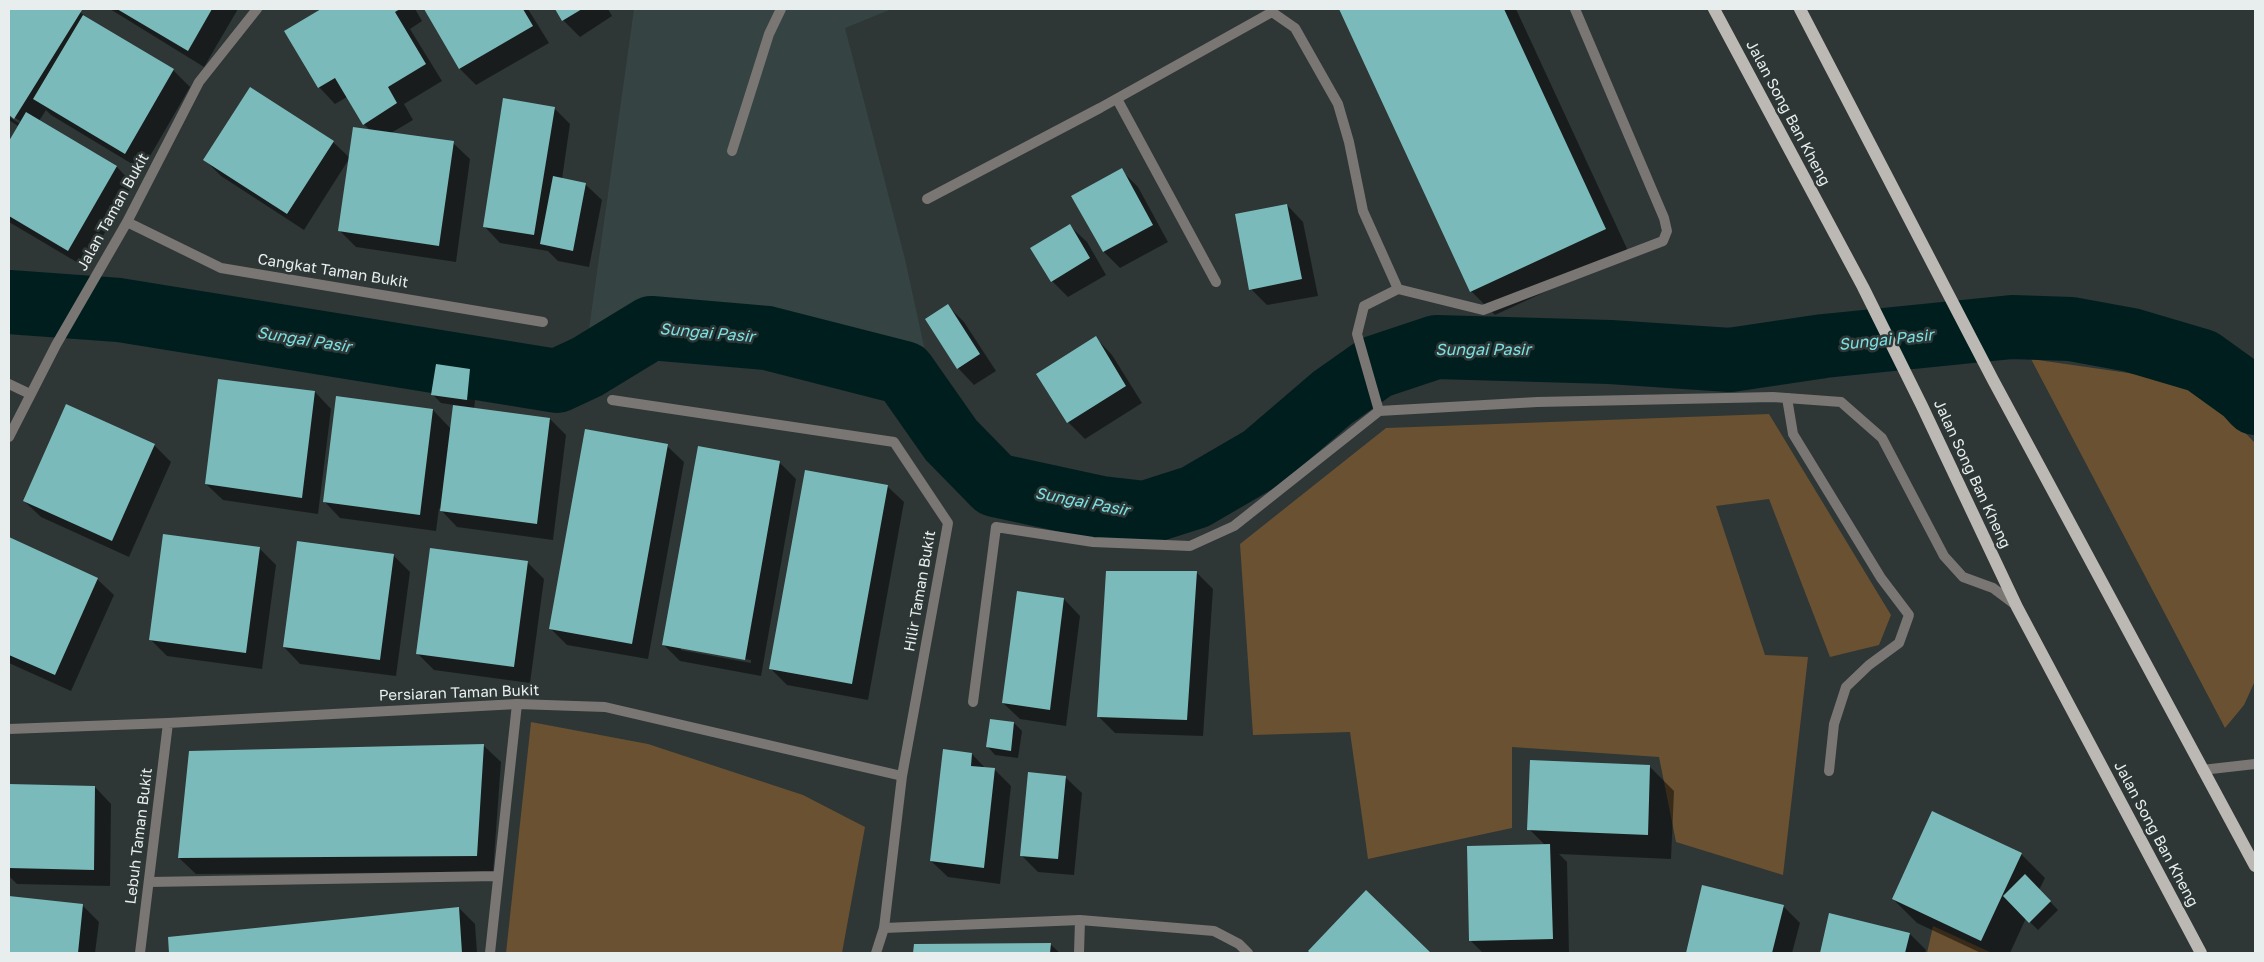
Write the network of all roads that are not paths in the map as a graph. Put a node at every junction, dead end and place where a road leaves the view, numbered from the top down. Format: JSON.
{"nodes":[{"id":1,"x":257,"y":9,"type":"edge"},
{"id":2,"x":781,"y":9,"type":"edge"},
{"id":3,"x":1575,"y":9,"type":"edge"},
{"id":4,"x":1714,"y":9,"type":"edge"},
{"id":5,"x":1800,"y":9,"type":"edge"},
{"id":6,"x":1117,"y":99,"type":"junction"},
{"id":7,"x":732,"y":151,"type":"dead end"},
{"id":8,"x":927,"y":199,"type":"dead end"},
{"id":9,"x":127,"y":222,"type":"junction"},
{"id":10,"x":1216,"y":282,"type":"dead end"},
{"id":11,"x":1398,"y":289,"type":"junction"},
{"id":12,"x":543,"y":322,"type":"dead end"},
{"id":13,"x":9,"y":384,"type":"edge"},
{"id":14,"x":30,"y":394,"type":"junction"},
{"id":15,"x":1787,"y":398,"type":"junction"},
{"id":16,"x":612,"y":400,"type":"dead end"},
{"id":17,"x":1378,"y":406,"type":"junction"},
{"id":18,"x":9,"y":437,"type":"edge"},
{"id":19,"x":2017,"y":607,"type":"junction"},
{"id":20,"x":973,"y":702,"type":"dead end"},
{"id":21,"x":517,"y":704,"type":"junction"},
{"id":22,"x":168,"y":723,"type":"junction"},
{"id":23,"x":9,"y":729,"type":"edge"},
{"id":24,"x":2255,"y":764,"type":"edge"},
{"id":25,"x":2202,"y":770,"type":"junction"},
{"id":26,"x":1829,"y":771,"type":"dead end"},
{"id":27,"x":902,"y":776,"type":"junction"},
{"id":28,"x":2255,"y":866,"type":"edge"},
{"id":29,"x":498,"y":876,"type":"junction"},
{"id":30,"x":149,"y":882,"type":"junction"},
{"id":31,"x":1080,"y":920,"type":"junction"},
{"id":32,"x":884,"y":928,"type":"junction"},
{"id":33,"x":140,"y":953,"type":"edge"},
{"id":34,"x":490,"y":953,"type":"edge"},
{"id":35,"x":876,"y":953,"type":"edge"},
{"id":36,"x":1079,"y":953,"type":"edge"},
{"id":37,"x":1248,"y":953,"type":"edge"},
{"id":38,"x":2201,"y":953,"type":"edge"}],
"edges":[{"from":1,"to":9,"type":"street","name":"Jalan Taman Bukit"},
{"from":2,"to":7,"type":"street"},
{"from":3,"to":11,"type":"street"},
{"from":4,"to":19,"type":"main road","name":"Jalan Song Ban Kheng"},
{"from":5,"to":25,"type":"main road"},
{"from":6,"to":8,"type":"street"},
{"from":6,"to":10,"type":"street"},
{"from":6,"to":11,"type":"street"},
{"from":9,"to":12,"type":"street","name":"Cangkat Taman Bukit"},
{"from":9,"to":14,"type":"street","name":"Jalan Taman Bukit"},
{"from":11,"to":17,"type":"street"},
{"from":13,"to":14,"type":"street"},
{"from":14,"to":18,"type":"street","name":"Jalan Taman Bukit"},
{"from":15,"to":17,"type":"street"},
{"from":15,"to":19,"type":"street"},
{"from":15,"to":26,"type":"street"},
{"from":16,"to":27,"type":"street","name":"Hilir Taman Bukit"},
{"from":17,"to":20,"type":"street"},
{"from":19,"to":38,"type":"main road","name":"Jalan Song Ban Kheng"},
{"from":21,"to":22,"type":"street","name":"Persiaran Taman Bukit"},
{"from":21,"to":27,"type":"street","name":"Persiaran Taman Bukit"},
{"from":21,"to":29,"type":"street"},
{"from":22,"to":23,"type":"street","name":"Persiaran Taman Bukit"},
{"from":22,"to":30,"type":"street","name":"Lebuh Taman Bukit"},
{"from":24,"to":25,"type":"street"},
{"from":25,"to":28,"type":"main road"},
{"from":27,"to":32,"type":"street","name":"Hilir Taman Bukit"},
{"from":29,"to":30,"type":"street"},
{"from":29,"to":34,"type":"street"},
{"from":30,"to":33,"type":"street","name":"Lebuh Taman Bukit"},
{"from":31,"to":32,"type":"street"},
{"from":31,"to":36,"type":"street"},
{"from":31,"to":37,"type":"street"},
{"from":32,"to":35,"type":"street","name":"Hilir Taman Bukit"}]}
